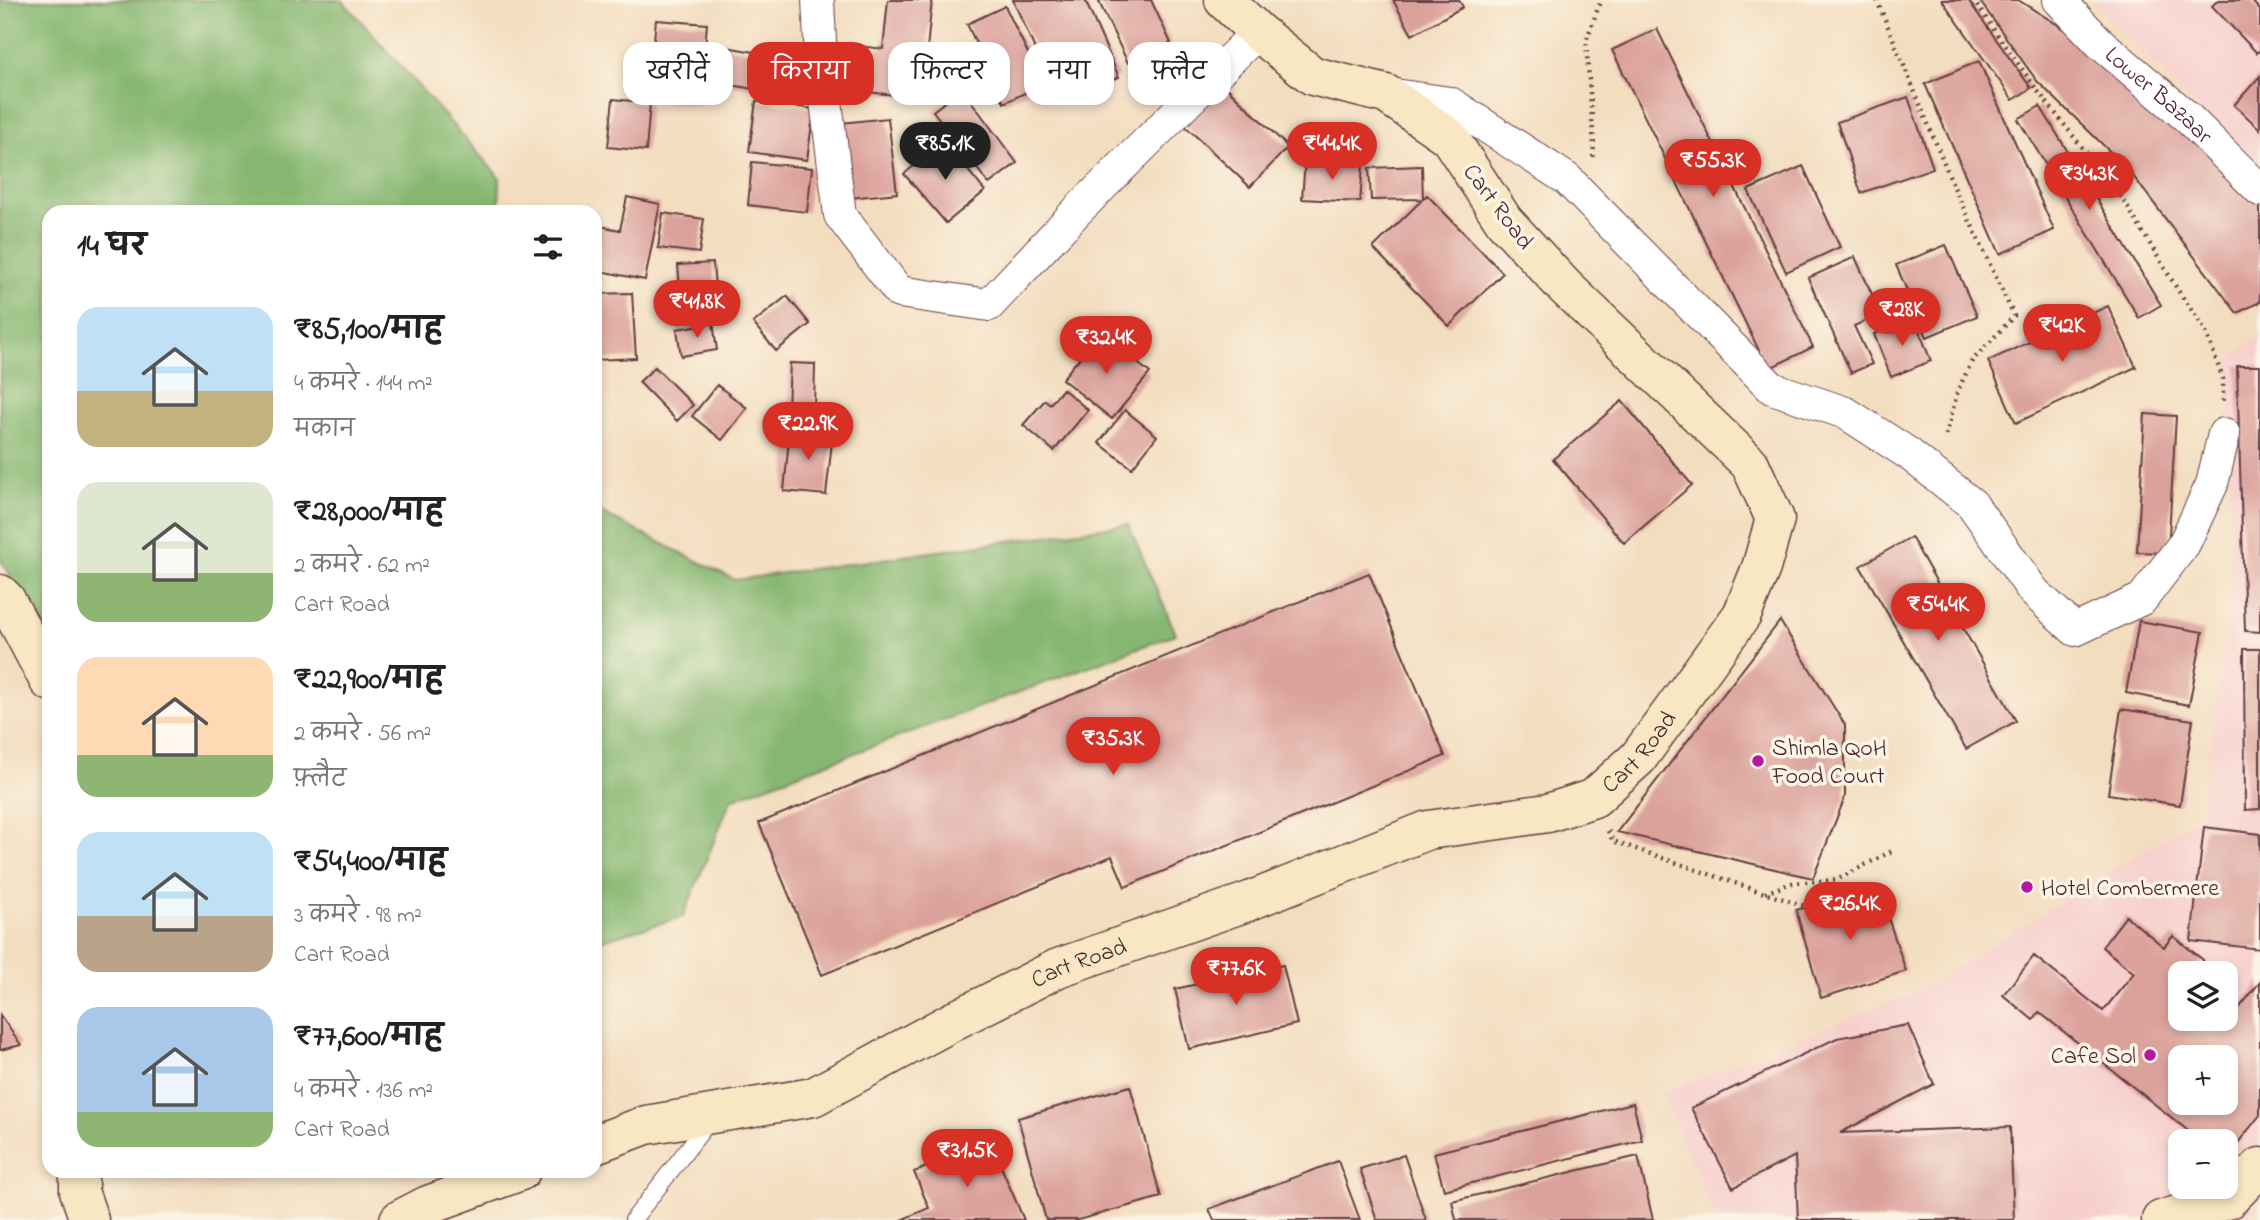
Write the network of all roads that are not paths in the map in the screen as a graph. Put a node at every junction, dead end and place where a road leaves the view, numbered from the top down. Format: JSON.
{"nodes":[{"id":1,"x":818,"y":0,"type":"edge"},
{"id":2,"x":1224,"y":0,"type":"edge"},
{"id":3,"x":2059,"y":0,"type":"edge"},
{"id":4,"x":1258,"y":32,"type":"junction"},
{"id":5,"x":1386,"y":94,"type":"junction"},
{"id":6,"x":2260,"y":190,"type":"edge"},
{"id":7,"x":2224,"y":434,"type":"road end"},
{"id":8,"x":0,"y":594,"type":"edge"},
{"id":9,"x":42,"y":668,"type":"edge"},
{"id":10,"x":716,"y":1113,"type":"junction"},
{"id":11,"x":602,"y":1141,"type":"edge"},
{"id":12,"x":2260,"y":1167,"type":"edge"},
{"id":13,"x":79,"y":1178,"type":"edge"},
{"id":14,"x":502,"y":1178,"type":"edge"},
{"id":15,"x":89,"y":1220,"type":"edge"},
{"id":16,"x":399,"y":1220,"type":"edge"},
{"id":17,"x":633,"y":1220,"type":"edge"},
{"id":18,"x":2161,"y":1220,"type":"edge"}],
"edges":[{"from":1,"to":4,"type":"street"},
{"from":2,"to":4,"type":"main road","name":"Cart Road"},
{"from":3,"to":6,"type":"street","name":"Lower Bazaar"},
{"from":4,"to":5,"type":"main road","name":"Cart Road"},
{"from":5,"to":7,"type":"street"},
{"from":5,"to":10,"type":"main road","name":"Cart Road"},
{"from":8,"to":9,"type":"main road"},
{"from":10,"to":11,"type":"main road","name":"Cart Road"},
{"from":10,"to":17,"type":"lane"},
{"from":12,"to":18,"type":"main road"},
{"from":13,"to":15,"type":"main road"},
{"from":14,"to":16,"type":"main road"}]}
